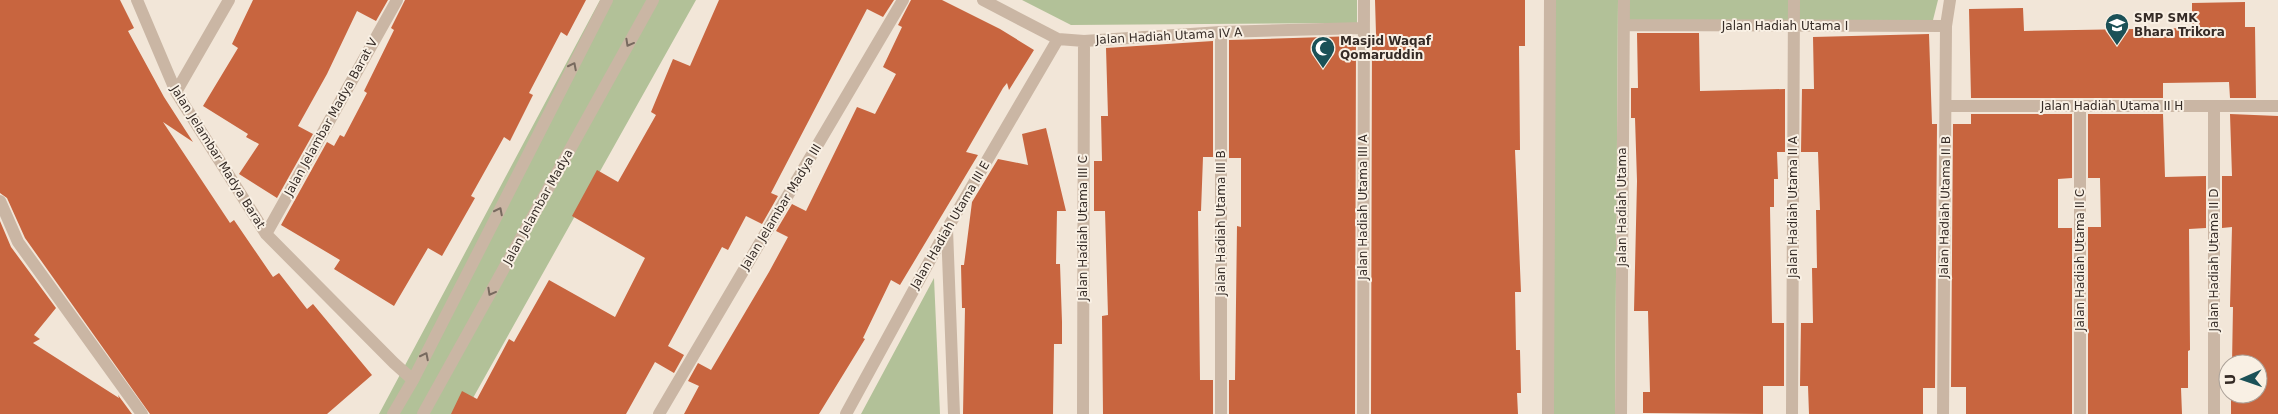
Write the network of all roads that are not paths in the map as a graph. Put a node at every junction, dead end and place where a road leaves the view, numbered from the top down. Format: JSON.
{"nodes":[{"id":1,"x":137,"y":0,"type":"edge"},
{"id":2,"x":229,"y":0,"type":"edge"},
{"id":3,"x":397,"y":0,"type":"edge"},
{"id":4,"x":607,"y":0,"type":"edge"},
{"id":5,"x":653,"y":0,"type":"edge"},
{"id":6,"x":903,"y":0,"type":"edge"},
{"id":7,"x":983,"y":0,"type":"edge"},
{"id":8,"x":1364,"y":0,"type":"edge"},
{"id":9,"x":1550,"y":0,"type":"edge"},
{"id":10,"x":1624,"y":0,"type":"edge"},
{"id":11,"x":1794,"y":0,"type":"edge"},
{"id":12,"x":1950,"y":0,"type":"edge"},
{"id":13,"x":1624,"y":25,"type":"junction"},
{"id":14,"x":1946,"y":26,"type":"junction"},
{"id":15,"x":1794,"y":27,"type":"junction"},
{"id":16,"x":1364,"y":28,"type":"junction"},
{"id":17,"x":1221,"y":32,"type":"junction"},
{"id":18,"x":1058,"y":39,"type":"junction"},
{"id":19,"x":1084,"y":41,"type":"junction"},
{"id":20,"x":176,"y":92,"type":"junction"},
{"id":21,"x":1946,"y":106,"type":"junction"},
{"id":22,"x":2080,"y":106,"type":"junction"},
{"id":23,"x":2214,"y":106,"type":"junction"},
{"id":24,"x":2278,"y":106,"type":"edge"},
{"id":25,"x":0,"y":201,"type":"edge"},
{"id":26,"x":947,"y":229,"type":"junction"},
{"id":27,"x":266,"y":234,"type":"junction"},
{"id":28,"x":413,"y":380,"type":"junction"},
{"id":29,"x":142,"y":414,"type":"edge"},
{"id":30,"x":393,"y":414,"type":"edge"},
{"id":31,"x":423,"y":414,"type":"edge"},
{"id":32,"x":659,"y":414,"type":"edge"},
{"id":33,"x":846,"y":414,"type":"edge"},
{"id":34,"x":954,"y":414,"type":"edge"},
{"id":35,"x":1083,"y":414,"type":"edge"},
{"id":36,"x":1221,"y":414,"type":"edge"},
{"id":37,"x":1363,"y":414,"type":"edge"},
{"id":38,"x":1548,"y":414,"type":"edge"},
{"id":39,"x":1621,"y":414,"type":"edge"},
{"id":40,"x":1792,"y":414,"type":"edge"},
{"id":41,"x":1942,"y":414,"type":"edge"},
{"id":42,"x":2080,"y":414,"type":"edge"},
{"id":43,"x":2214,"y":414,"type":"edge"}],
"edges":[{"from":1,"to":20,"type":"street","name":"Jalan Jelambar Madya Barat"},
{"from":2,"to":20,"type":"street"},
{"from":3,"to":27,"type":"street","name":"Jalan Jelambar Madya Barat V"},
{"from":28,"to":4,"type":"street","one_way":true},
{"from":5,"to":31,"type":"street","name":"Jalan Jelambar Madya","one_way":true},
{"from":6,"to":32,"type":"street","name":"Jalan Jelambar Madya III"},
{"from":7,"to":18,"type":"street","name":"Jalan Hadiah Utama IV A"},
{"from":8,"to":16,"type":"street","name":"Jalan Hadiah Utama III A"},
{"from":9,"to":38,"type":"street"},
{"from":10,"to":13,"type":"street","name":"Jalan Hadiah Utama"},
{"from":11,"to":15,"type":"street","name":"Jalan Hadiah Utama II A"},
{"from":12,"to":14,"type":"street","name":"Jalan Hadiah Utama II B"},
{"from":13,"to":15,"type":"street","name":"Jalan Hadiah Utama I"},
{"from":13,"to":39,"type":"street","name":"Jalan Hadiah Utama"},
{"from":14,"to":15,"type":"street","name":"Jalan Hadiah Utama I"},
{"from":14,"to":21,"type":"street","name":"Jalan Hadiah Utama II B"},
{"from":15,"to":40,"type":"street","name":"Jalan Hadiah Utama II A"},
{"from":16,"to":17,"type":"street","name":"Jalan Hadiah Utama IV A"},
{"from":16,"to":37,"type":"street","name":"Jalan Hadiah Utama III A"},
{"from":17,"to":19,"type":"street","name":"Jalan Hadiah Utama IV A"},
{"from":17,"to":36,"type":"street","name":"Jalan Hadiah Utama III B"},
{"from":18,"to":19,"type":"street","name":"Jalan Hadiah Utama IV A"},
{"from":18,"to":26,"type":"street","name":"Jalan Hadiah Utama III E"},
{"from":19,"to":35,"type":"street","name":"Jalan Hadiah Utama III C"},
{"from":20,"to":27,"type":"street","name":"Jalan Jelambar Madya Barat"},
{"from":21,"to":22,"type":"street","name":"Jalan Hadiah Utama II H"},
{"from":21,"to":41,"type":"street","name":"Jalan Hadiah Utama II B"},
{"from":22,"to":23,"type":"street","name":"Jalan Hadiah Utama II H"},
{"from":22,"to":42,"type":"street","name":"Jalan Hadiah Utama II C"},
{"from":23,"to":24,"type":"street","name":"Jalan Hadiah Utama II H"},
{"from":23,"to":43,"type":"street","name":"Jalan Hadiah Utama II D"},
{"from":25,"to":29,"type":"street"},
{"from":26,"to":33,"type":"street","name":"Jalan Hadiah Utama III E"},
{"from":26,"to":34,"type":"street"},
{"from":27,"to":28,"type":"street","name":"Jalan Jelambar Madya Barat"},
{"from":28,"to":30,"type":"street"}]}
